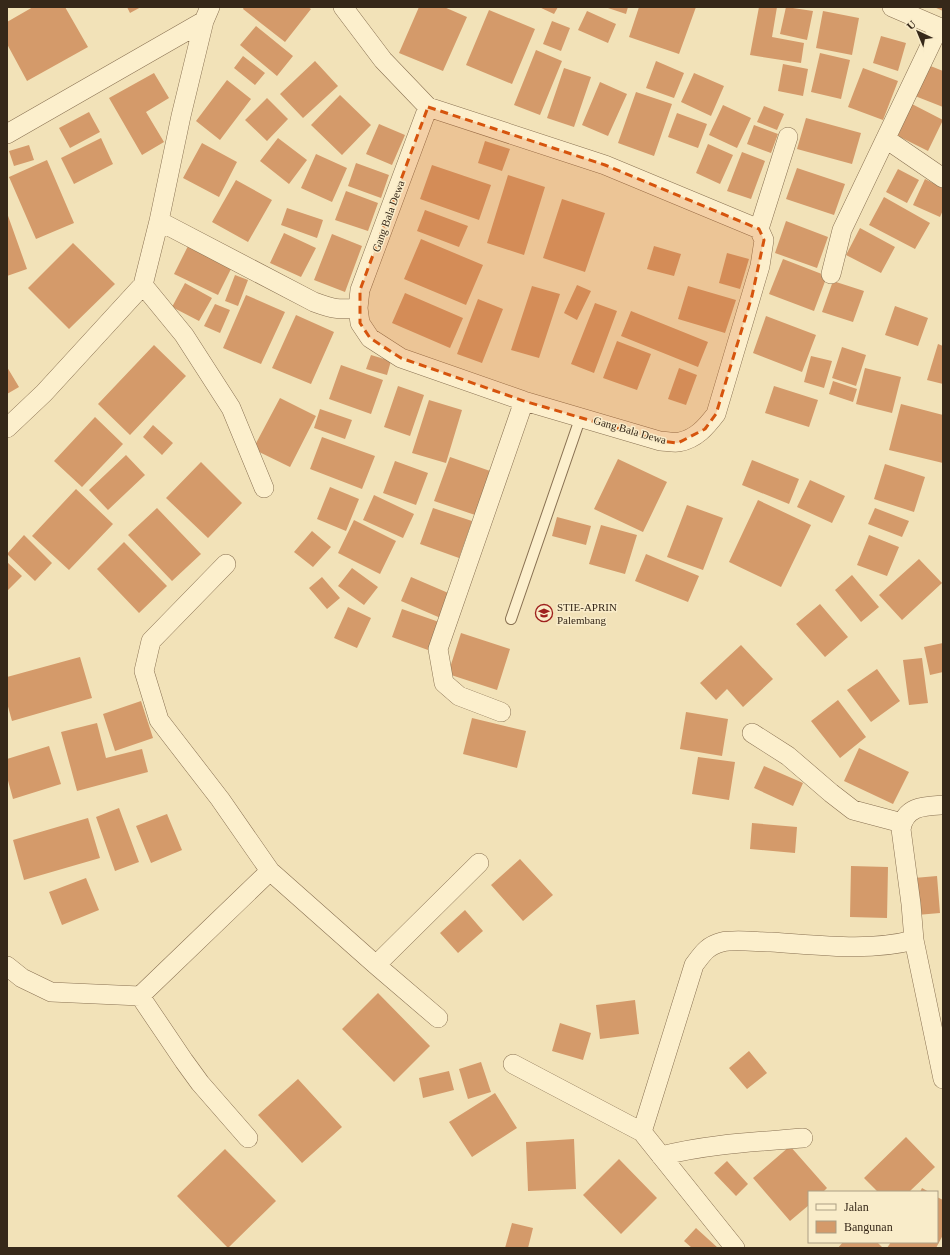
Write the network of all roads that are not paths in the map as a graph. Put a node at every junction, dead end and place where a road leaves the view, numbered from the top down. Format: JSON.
{"nodes":[{"id":1,"x":343,"y":7,"type":"edge"},
{"id":2,"x":892,"y":7,"type":"edge"},
{"id":3,"x":207,"y":14,"type":"edge"},
{"id":4,"x":941,"y":28,"type":"edge"},
{"id":5,"x":428,"y":107,"type":"junction"},
{"id":6,"x":7,"y":134,"type":"edge"},
{"id":7,"x":788,"y":137,"type":"dead end"},
{"id":8,"x":886,"y":139,"type":"junction"},
{"id":9,"x":943,"y":178,"type":"edge"},
{"id":10,"x":159,"y":221,"type":"junction"},
{"id":11,"x":759,"y":229,"type":"junction"},
{"id":12,"x":831,"y":274,"type":"dead end"},
{"id":13,"x":143,"y":285,"type":"junction"},
{"id":14,"x":358,"y":308,"type":"junction"},
{"id":15,"x":524,"y":401,"type":"junction"},
{"id":16,"x":581,"y":416,"type":"junction"},
{"id":17,"x":7,"y":428,"type":"edge"},
{"id":18,"x":264,"y":488,"type":"dead end"},
{"id":19,"x":226,"y":564,"type":"dead end"},
{"id":20,"x":511,"y":618,"type":"dead end"},
{"id":21,"x":501,"y":712,"type":"dead end"},
{"id":22,"x":752,"y":733,"type":"dead end"},
{"id":23,"x":943,"y":805,"type":"edge"},
{"id":24,"x":902,"y":823,"type":"junction"},
{"id":25,"x":479,"y":863,"type":"dead end"},
{"id":26,"x":270,"y":871,"type":"junction"},
{"id":27,"x":914,"y":940,"type":"junction"},
{"id":28,"x":376,"y":965,"type":"junction"},
{"id":29,"x":7,"y":966,"type":"edge"},
{"id":30,"x":140,"y":996,"type":"junction"},
{"id":31,"x":438,"y":1018,"type":"dead end"},
{"id":32,"x":513,"y":1064,"type":"dead end"},
{"id":33,"x":943,"y":1079,"type":"edge"},
{"id":34,"x":642,"y":1132,"type":"junction"},
{"id":35,"x":248,"y":1138,"type":"dead end"},
{"id":36,"x":803,"y":1138,"type":"dead end"},
{"id":37,"x":661,"y":1156,"type":"junction"},
{"id":38,"x":735,"y":1248,"type":"edge"}],
"edges":[{"from":1,"to":5,"type":"street"},
{"from":2,"to":4,"type":"street"},
{"from":3,"to":6,"type":"street"},
{"from":3,"to":10,"type":"street"},
{"from":4,"to":8,"type":"street"},
{"from":5,"to":11,"type":"street"},
{"from":5,"to":14,"type":"street","name":"Gang Bala Dewa"},
{"from":7,"to":11,"type":"street"},
{"from":8,"to":9,"type":"street"},
{"from":8,"to":12,"type":"street"},
{"from":10,"to":13,"type":"street"},
{"from":10,"to":14,"type":"street"},
{"from":11,"to":16,"type":"street","name":"Gang Bala Dewa"},
{"from":13,"to":17,"type":"street"},
{"from":13,"to":18,"type":"street"},
{"from":14,"to":15,"type":"street","name":"Gang Bala Dewa"},
{"from":15,"to":16,"type":"street","name":"Gang Bala Dewa"},
{"from":15,"to":21,"type":"street"},
{"from":16,"to":20,"type":"lane"},
{"from":19,"to":26,"type":"street"},
{"from":22,"to":24,"type":"street"},
{"from":23,"to":24,"type":"street"},
{"from":24,"to":27,"type":"street"},
{"from":25,"to":28,"type":"street"},
{"from":26,"to":28,"type":"street"},
{"from":26,"to":30,"type":"street"},
{"from":27,"to":33,"type":"street"},
{"from":27,"to":34,"type":"street"},
{"from":28,"to":31,"type":"street"},
{"from":29,"to":30,"type":"street"},
{"from":30,"to":35,"type":"street"},
{"from":32,"to":34,"type":"street"},
{"from":34,"to":37,"type":"street"},
{"from":36,"to":37,"type":"street"},
{"from":37,"to":38,"type":"street"}]}
